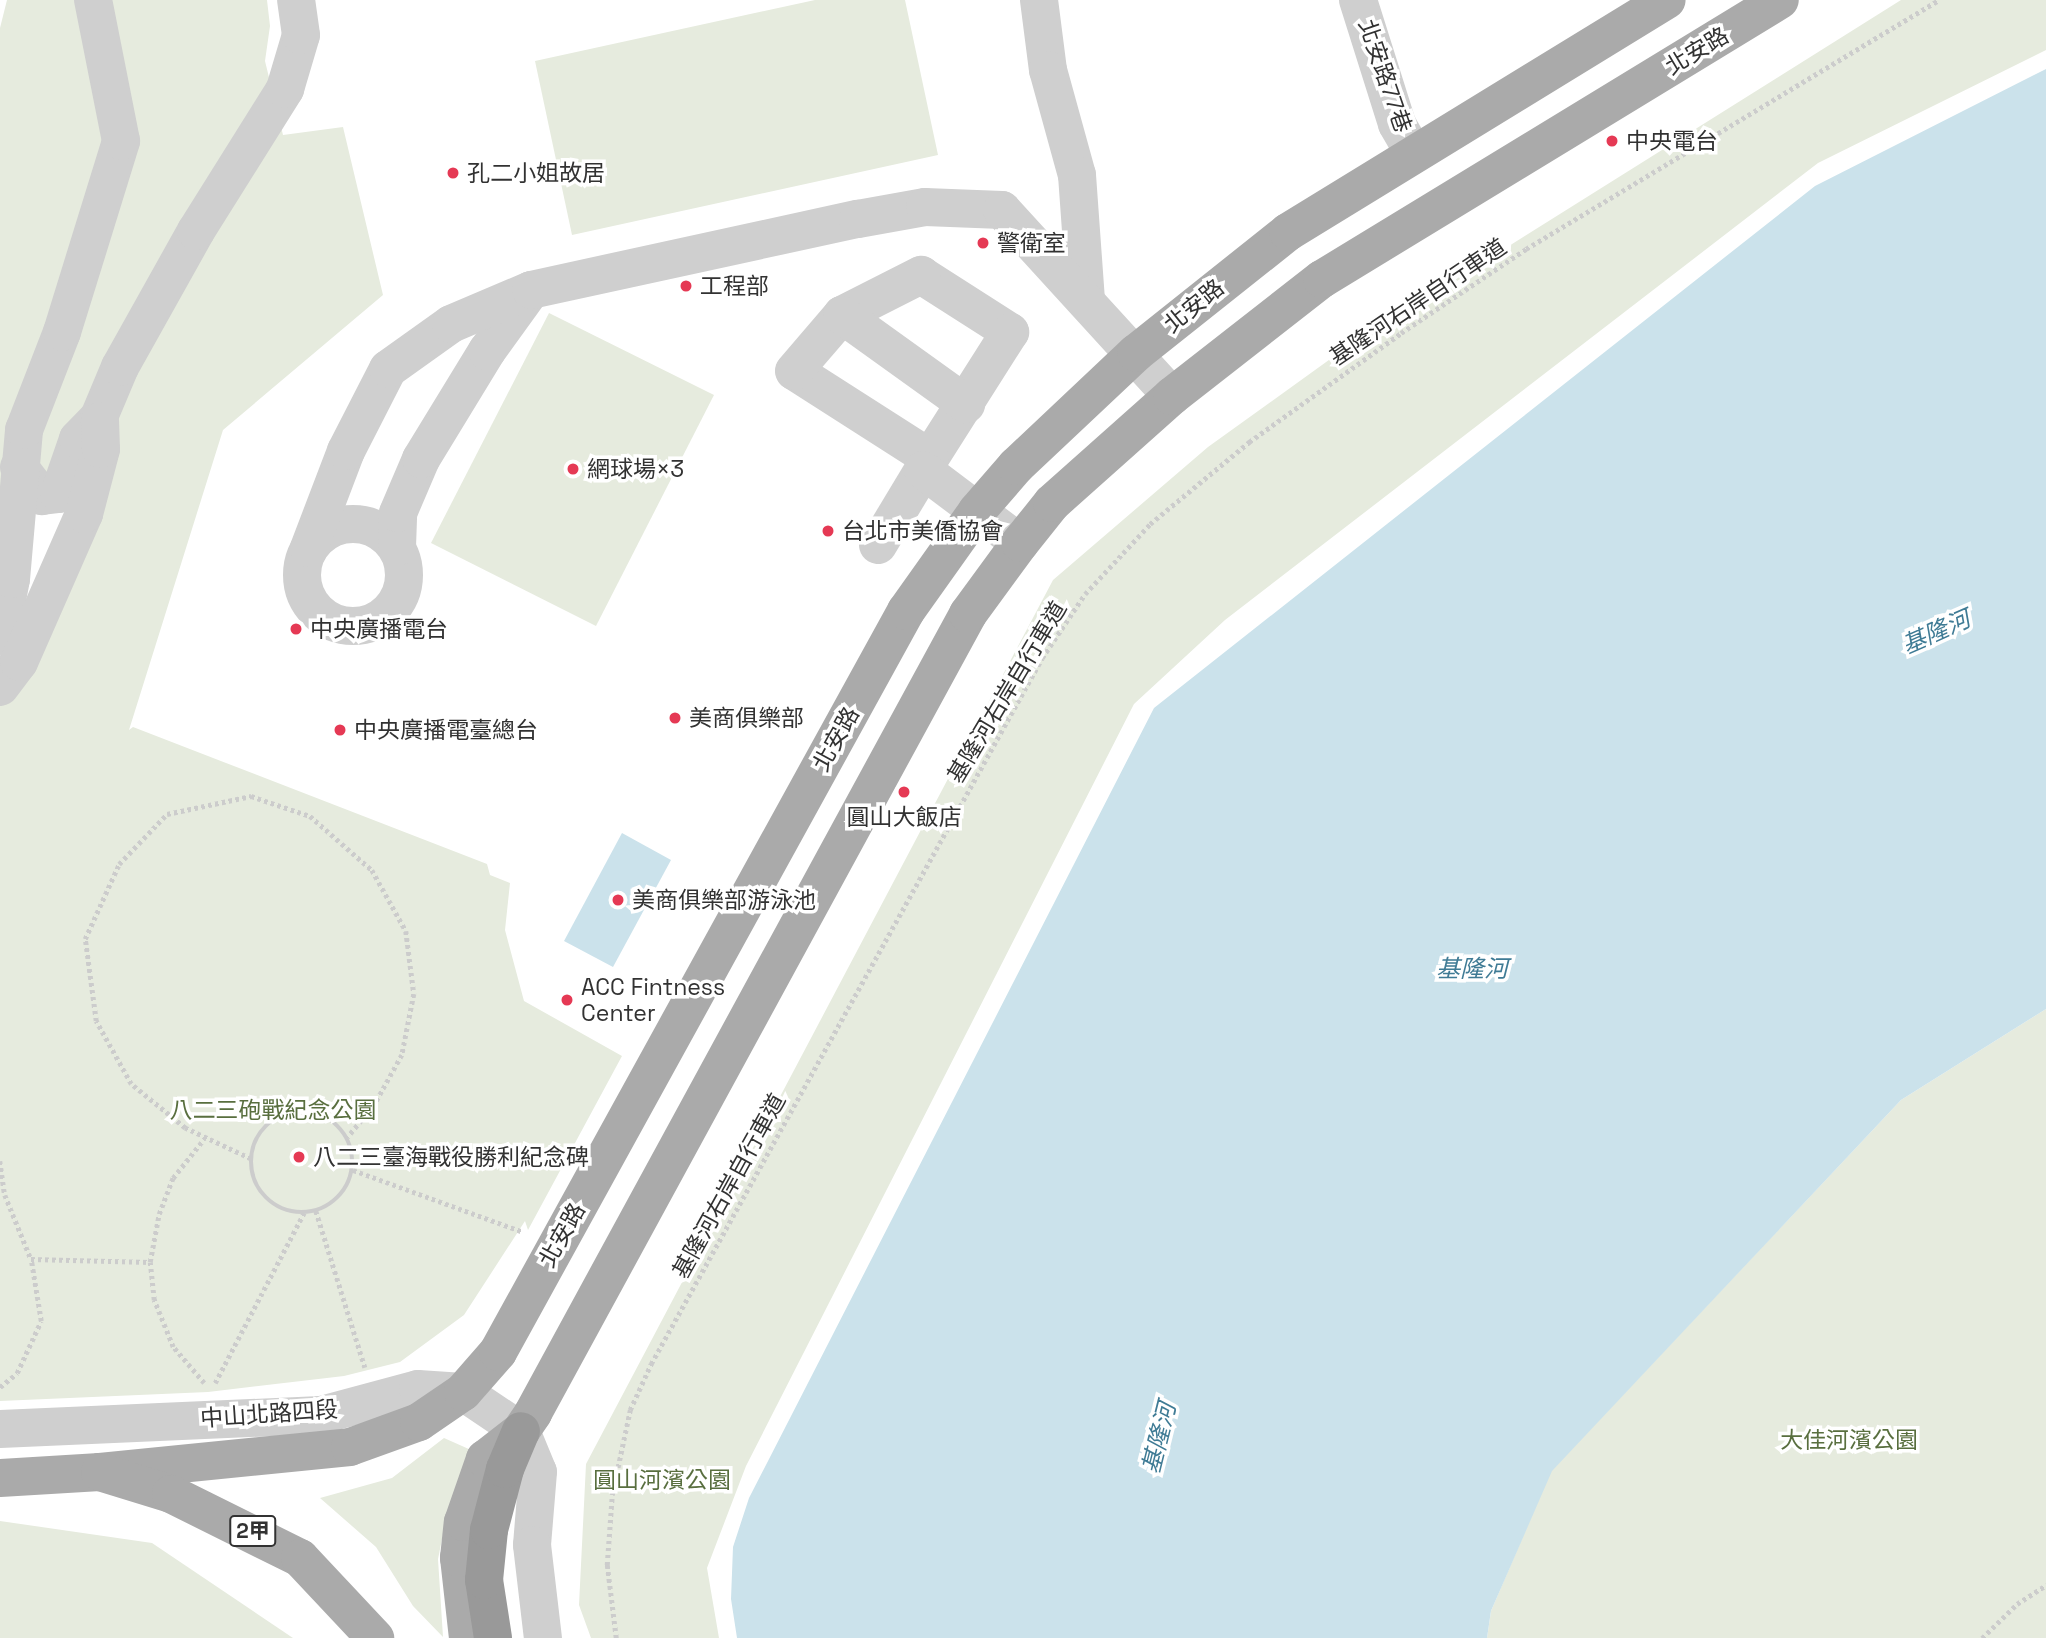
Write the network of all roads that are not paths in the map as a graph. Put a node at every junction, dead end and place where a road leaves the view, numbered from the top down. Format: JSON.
{"nodes":[{"id":1,"x":93,"y":0,"type":"edge"},
{"id":2,"x":296,"y":0,"type":"edge"},
{"id":3,"x":1039,"y":0,"type":"edge"},
{"id":4,"x":1358,"y":0,"type":"edge"},
{"id":5,"x":1667,"y":0,"type":"edge"},
{"id":6,"x":1755,"y":6,"type":"edge"},
{"id":7,"x":1413,"y":152,"type":"junction"},
{"id":8,"x":531,"y":290,"type":"junction"},
{"id":9,"x":1086,"y":302,"type":"junction"},
{"id":10,"x":842,"y":315,"type":"junction"},
{"id":11,"x":1136,"y":353,"type":"junction"},
{"id":12,"x":1172,"y":396,"type":"junction"},
{"id":13,"x":966,"y":404,"type":"junction"},
{"id":14,"x":99,"y":417,"type":"junction"},
{"id":15,"x":19,"y":467,"type":"junction"},
{"id":16,"x":977,"y":511,"type":"junction"},
{"id":17,"x":1020,"y":543,"type":"junction"},
{"id":18,"x":878,"y":545,"type":"dead end"},
{"id":19,"x":397,"y":547,"type":"junction"},
{"id":20,"x":309,"y":548,"type":"junction"},
{"id":21,"x":0,"y":636,"type":"edge"},
{"id":22,"x":0,"y":687,"type":"edge"},
{"id":23,"x":463,"y":1392,"type":"junction"},
{"id":24,"x":0,"y":1429,"type":"edge"},
{"id":25,"x":521,"y":1431,"type":"junction"},
{"id":26,"x":100,"y":1472,"type":"junction"},
{"id":27,"x":0,"y":1478,"type":"edge"},
{"id":28,"x":375,"y":1638,"type":"edge"},
{"id":29,"x":468,"y":1638,"type":"edge"},
{"id":30,"x":493,"y":1638,"type":"edge"},
{"id":31,"x":542,"y":1638,"type":"edge"}],
"edges":[{"from":1,"to":15,"type":"lane"},
{"from":2,"to":14,"type":"lane"},
{"from":3,"to":9,"type":"lane"},
{"from":4,"to":7,"type":"lane","name":"北安路77巷"},
{"from":5,"to":7,"type":"main road","name":"北安路"},
{"from":6,"to":12,"type":"main road","name":"北安路"},
{"from":7,"to":11,"type":"main road","name":"北安路"},
{"from":8,"to":9,"type":"lane"},
{"from":8,"to":19,"type":"lane"},
{"from":8,"to":20,"type":"lane"},
{"from":9,"to":11,"type":"lane"},
{"from":10,"to":13,"type":"lane"},
{"from":10,"to":13,"type":"lane"},
{"from":10,"to":13,"type":"lane"},
{"from":11,"to":12,"type":"lane"},
{"from":11,"to":16,"type":"main road","name":"北安路"},
{"from":12,"to":17,"type":"main road","name":"北安路"},
{"from":14,"to":15,"type":"lane"},
{"from":14,"to":22,"type":"lane"},
{"from":15,"to":21,"type":"lane"},
{"from":16,"to":17,"type":"lane"},
{"from":16,"to":18,"type":"lane"},
{"from":16,"to":23,"type":"main road","name":"北安路"},
{"from":17,"to":25,"type":"main road","name":"北安路"},
{"from":19,"to":20,"type":"lane"},
{"from":19,"to":20,"type":"lane"},
{"from":23,"to":24,"type":"lane","name":"中山北路四段"},
{"from":23,"to":25,"type":"lane"},
{"from":23,"to":26,"type":"main road","name":"北安路"},
{"from":25,"to":29,"type":"main road"},
{"from":25,"to":30,"type":"highway"},
{"from":25,"to":31,"type":"lane"},
{"from":26,"to":27,"type":"main road","number":"2甲"},
{"from":26,"to":28,"type":"main road","number":"2甲"}]}
